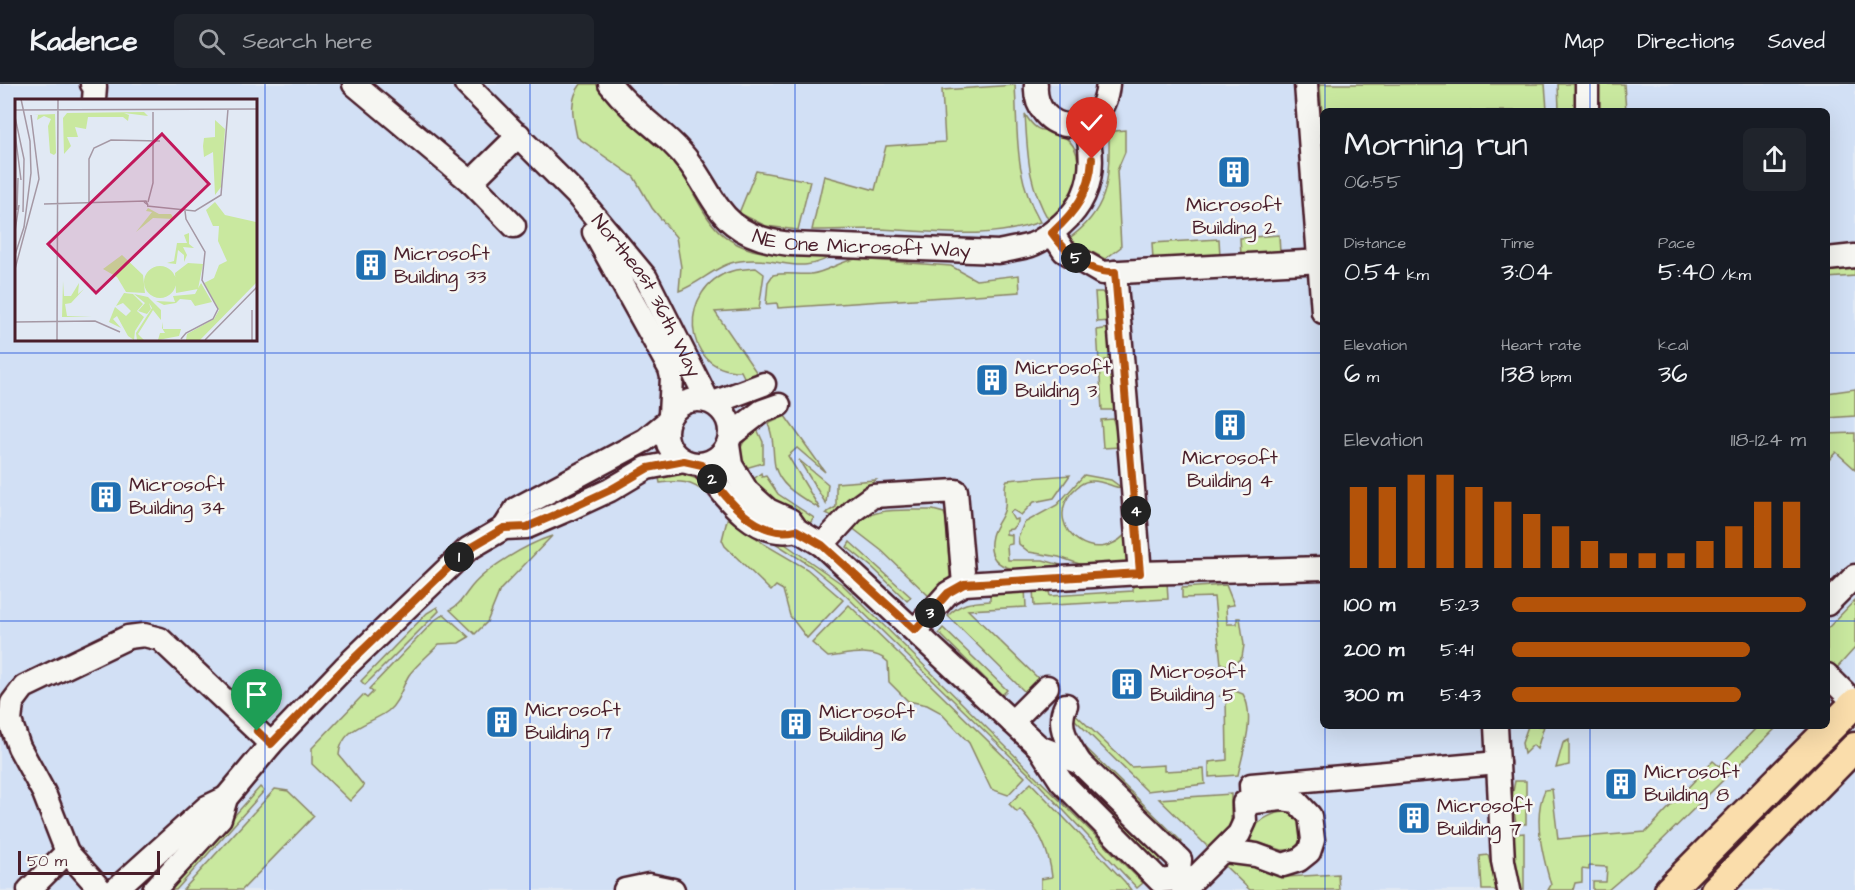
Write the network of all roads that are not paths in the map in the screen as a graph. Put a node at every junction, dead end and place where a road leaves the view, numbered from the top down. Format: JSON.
{"nodes":[{"id":1,"x":92,"y":84,"type":"edge"},
{"id":2,"x":354,"y":84,"type":"edge"},
{"id":3,"x":466,"y":84,"type":"edge"},
{"id":4,"x":610,"y":84,"type":"edge"},
{"id":5,"x":1036,"y":84,"type":"edge"},
{"id":6,"x":1108,"y":84,"type":"edge"},
{"id":7,"x":1306,"y":84,"type":"edge"},
{"id":8,"x":1587,"y":84,"type":"edge"},
{"id":9,"x":94,"y":99,"type":"edge"},
{"id":10,"x":1587,"y":108,"type":"edge"},
{"id":11,"x":1085,"y":123,"type":"junction"},
{"id":12,"x":519,"y":135,"type":"junction"},
{"id":13,"x":471,"y":182,"type":"junction"},
{"id":14,"x":577,"y":195,"type":"junction"},
{"id":15,"x":514,"y":226,"type":"dead end"},
{"id":16,"x":1052,"y":233,"type":"junction"},
{"id":17,"x":1320,"y":249,"type":"edge"},
{"id":18,"x":1855,"y":256,"type":"edge"},
{"id":19,"x":1830,"y":259,"type":"edge"},
{"id":20,"x":1320,"y":261,"type":"edge"},
{"id":21,"x":1115,"y":272,"type":"junction"},
{"id":22,"x":765,"y":384,"type":"dead end"},
{"id":23,"x":711,"y":402,"type":"junction"},
{"id":24,"x":779,"y":405,"type":"dead end"},
{"id":25,"x":669,"y":418,"type":"junction"},
{"id":26,"x":729,"y":440,"type":"junction"},
{"id":27,"x":693,"y":463,"type":"junction"},
{"id":28,"x":504,"y":528,"type":"junction"},
{"id":29,"x":796,"y":530,"type":"junction"},
{"id":30,"x":822,"y":545,"type":"junction"},
{"id":31,"x":1320,"y":568,"type":"edge"},
{"id":32,"x":1140,"y":573,"type":"junction"},
{"id":33,"x":1855,"y":576,"type":"edge"},
{"id":34,"x":964,"y":584,"type":"junction"},
{"id":35,"x":1830,"y":601,"type":"edge"},
{"id":36,"x":915,"y":630,"type":"junction"},
{"id":37,"x":1830,"y":678,"type":"edge"},
{"id":38,"x":1047,"y":687,"type":"dead end"},
{"id":39,"x":1855,"y":703,"type":"edge"},
{"id":40,"x":1066,"y":705,"type":"dead end"},
{"id":41,"x":1012,"y":722,"type":"junction"},
{"id":42,"x":1830,"y":728,"type":"edge"},
{"id":43,"x":1496,"y":729,"type":"edge"},
{"id":44,"x":1829,"y":729,"type":"edge"},
{"id":45,"x":271,"y":744,"type":"junction"},
{"id":46,"x":1040,"y":747,"type":"junction"},
{"id":47,"x":1855,"y":747,"type":"edge"},
{"id":48,"x":1080,"y":763,"type":"junction"},
{"id":49,"x":1498,"y":763,"type":"junction"},
{"id":50,"x":226,"y":798,"type":"junction"},
{"id":51,"x":1252,"y":802,"type":"junction"},
{"id":52,"x":1225,"y":851,"type":"junction"},
{"id":53,"x":67,"y":852,"type":"junction"},
{"id":54,"x":1184,"y":886,"type":"edge"},
{"id":55,"x":29,"y":890,"type":"edge"},
{"id":56,"x":101,"y":890,"type":"edge"},
{"id":57,"x":115,"y":890,"type":"edge"},
{"id":58,"x":154,"y":890,"type":"edge"},
{"id":59,"x":626,"y":890,"type":"edge"},
{"id":60,"x":673,"y":890,"type":"edge"},
{"id":61,"x":1509,"y":890,"type":"edge"},
{"id":62,"x":1670,"y":890,"type":"edge"},
{"id":63,"x":1715,"y":890,"type":"edge"}],
"edges":[{"from":1,"to":9,"type":"street"},
{"from":2,"to":13,"type":"street"},
{"from":3,"to":12,"type":"street","name":"Northeast 36th Way"},
{"from":4,"to":16,"type":"street","name":"NE One Microsoft Way"},
{"from":5,"to":11,"type":"street"},
{"from":6,"to":11,"type":"street"},
{"from":7,"to":17,"type":"street"},
{"from":8,"to":10,"type":"street"},
{"from":11,"to":16,"type":"street","name":"NE One Microsoft Way"},
{"from":12,"to":13,"type":"street"},
{"from":12,"to":14,"type":"street","name":"Northeast 36th Way"},
{"from":13,"to":15,"type":"street"},
{"from":14,"to":23,"type":"street","name":"Northeast 36th Way"},
{"from":14,"to":25,"type":"street","name":"Northeast 36th Way"},
{"from":16,"to":21,"type":"street"},
{"from":18,"to":19,"type":"street"},
{"from":20,"to":21,"type":"street"},
{"from":21,"to":32,"type":"street"},
{"from":22,"to":23,"type":"street"},
{"from":23,"to":25,"type":"street"},
{"from":23,"to":26,"type":"street"},
{"from":24,"to":26,"type":"street"},
{"from":25,"to":27,"type":"street"},
{"from":25,"to":28,"type":"street"},
{"from":26,"to":27,"type":"street"},
{"from":26,"to":29,"type":"street"},
{"from":27,"to":28,"type":"street"},
{"from":27,"to":29,"type":"street"},
{"from":28,"to":45,"type":"street"},
{"from":29,"to":30,"type":"street"},
{"from":30,"to":34,"type":"street"},
{"from":30,"to":36,"type":"street"},
{"from":31,"to":32,"type":"street"},
{"from":32,"to":34,"type":"street"},
{"from":33,"to":35,"type":"street"},
{"from":34,"to":36,"type":"street"},
{"from":36,"to":41,"type":"street"},
{"from":37,"to":39,"type":"street"},
{"from":38,"to":41,"type":"street"},
{"from":39,"to":42,"type":"main road"},
{"from":40,"to":48,"type":"street"},
{"from":41,"to":46,"type":"street"},
{"from":43,"to":49,"type":"street"},
{"from":44,"to":62,"type":"main road"},
{"from":45,"to":50,"type":"street"},
{"from":45,"to":53,"type":"street"},
{"from":46,"to":48,"type":"street"},
{"from":46,"to":54,"type":"street"},
{"from":47,"to":63,"type":"main road"},
{"from":48,"to":54,"type":"street"},
{"from":49,"to":51,"type":"street"},
{"from":49,"to":61,"type":"street"},
{"from":50,"to":57,"type":"street"},
{"from":50,"to":58,"type":"street"},
{"from":51,"to":52,"type":"street"},
{"from":51,"to":52,"type":"street"},
{"from":52,"to":54,"type":"street"},
{"from":53,"to":55,"type":"street"},
{"from":53,"to":56,"type":"street"},
{"from":59,"to":60,"type":"street"}]}
